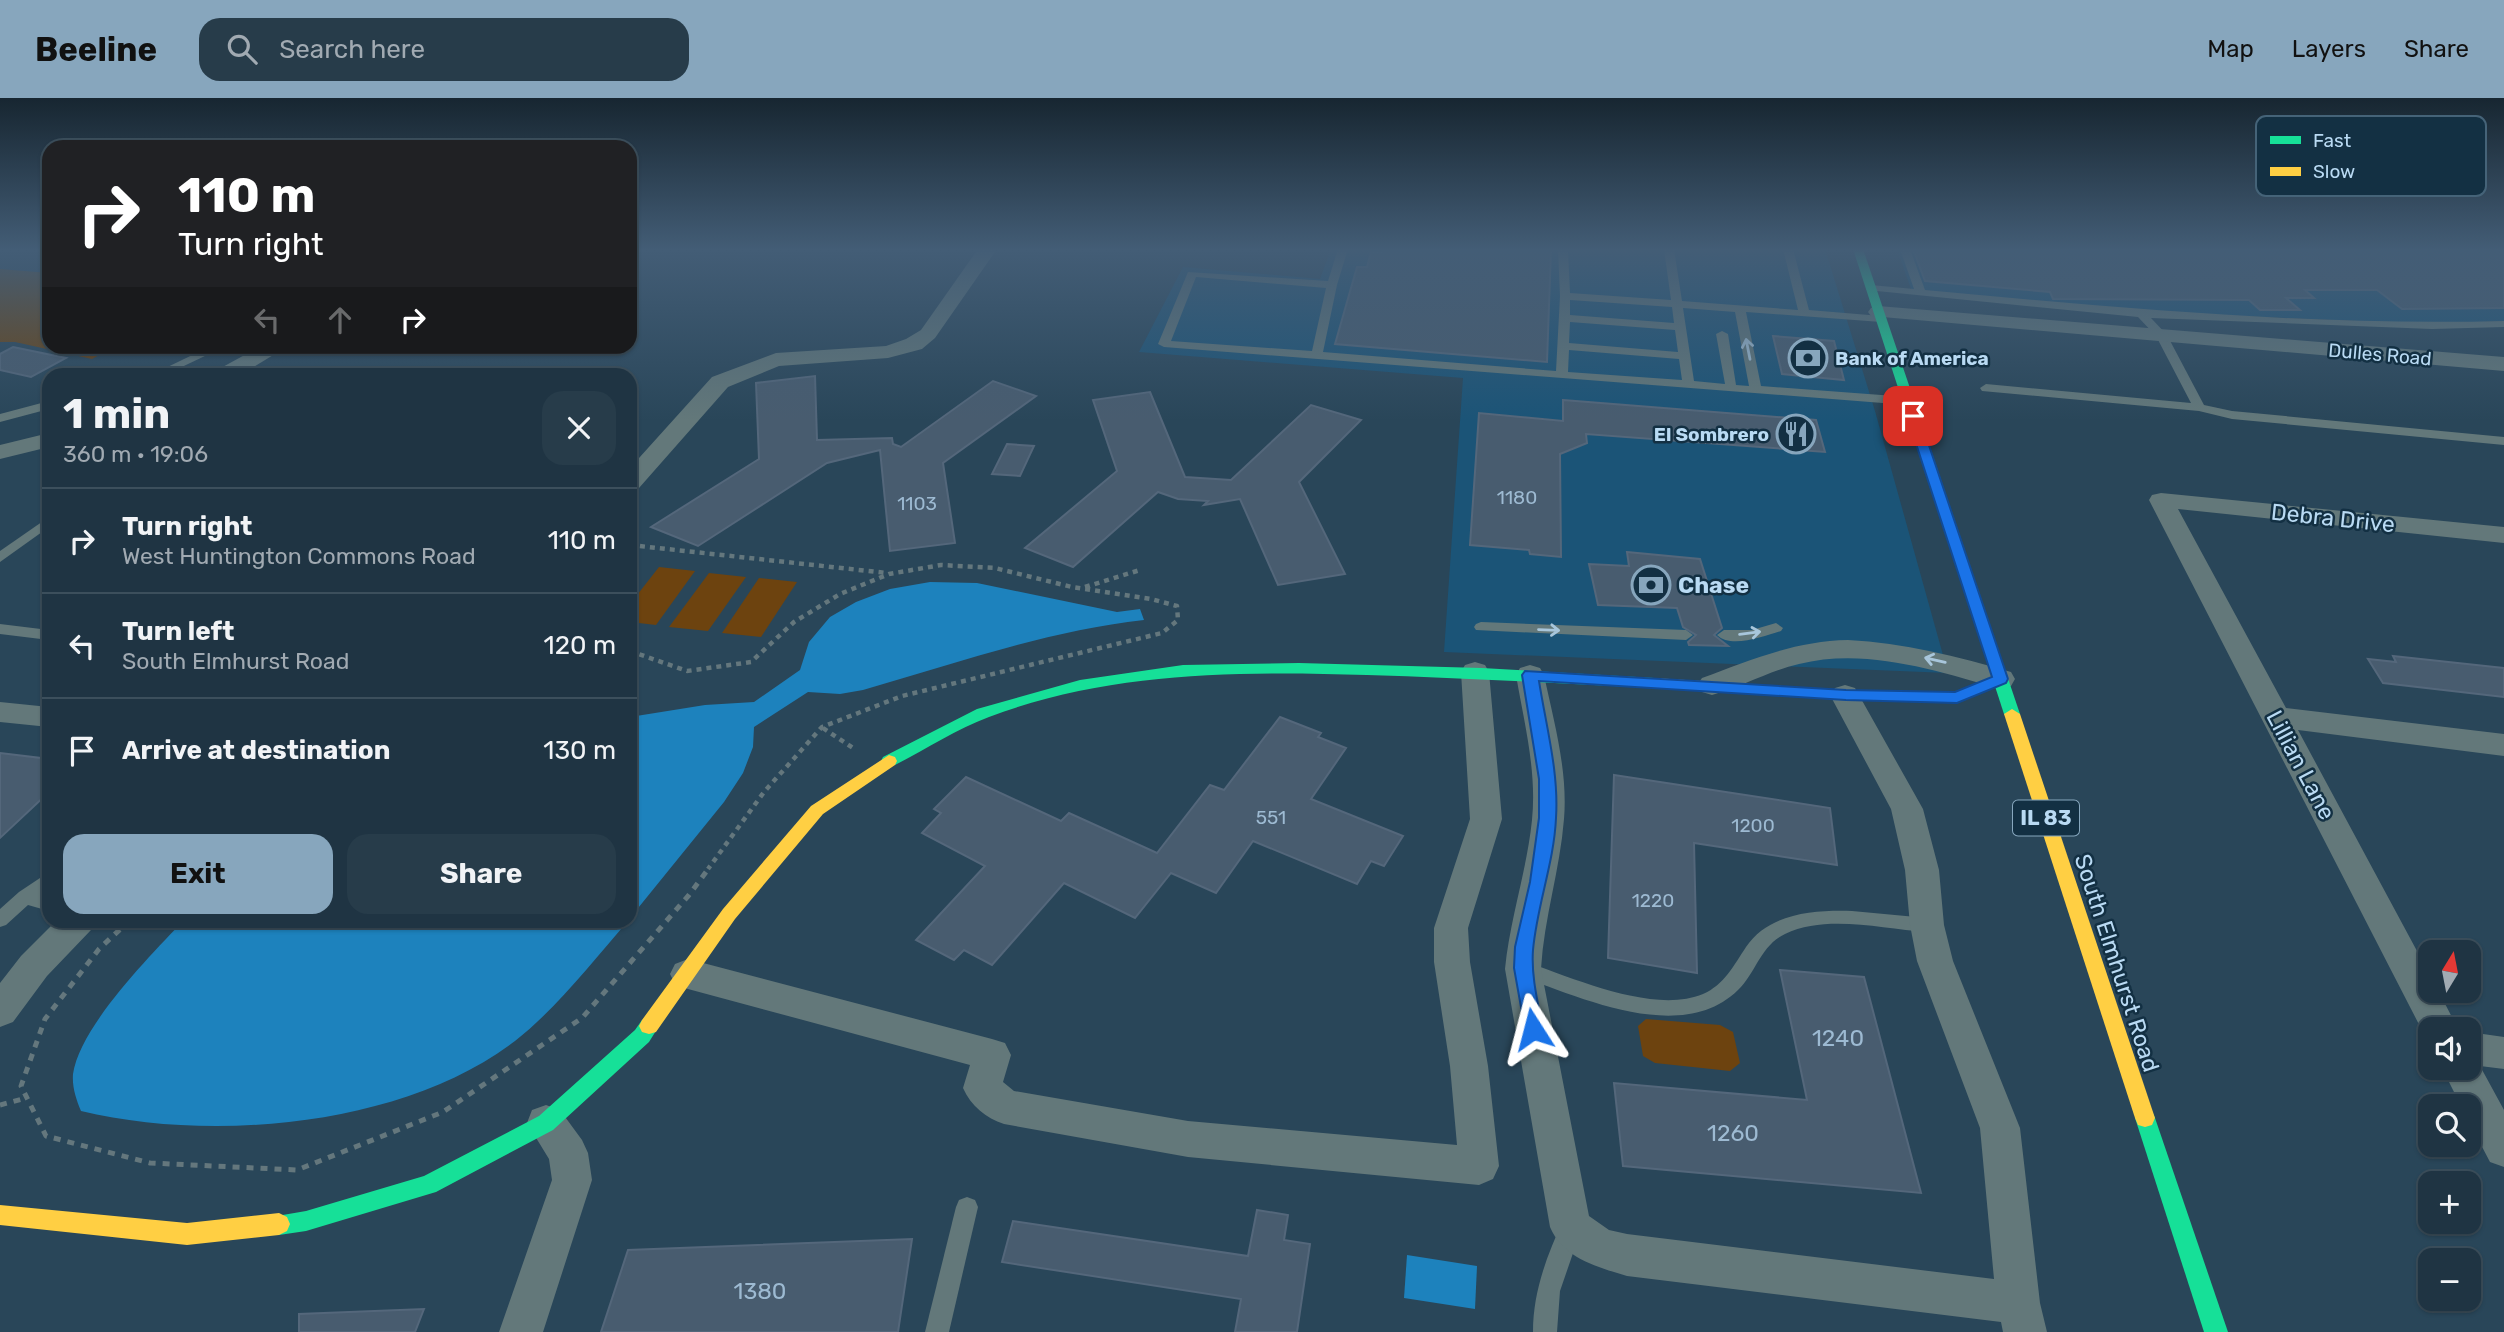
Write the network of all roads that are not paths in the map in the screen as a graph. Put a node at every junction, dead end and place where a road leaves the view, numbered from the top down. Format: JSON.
{"nodes":[{"id":1,"x":947,"y":307,"type":"edge"},
{"id":2,"x":1179,"y":307,"type":"edge"},
{"id":3,"x":1327,"y":307,"type":"edge"},
{"id":4,"x":1565,"y":307,"type":"edge"},
{"id":5,"x":1676,"y":307,"type":"edge"},
{"id":6,"x":1711,"y":307,"type":"edge"},
{"id":7,"x":1720,"y":307,"type":"junction"},
{"id":8,"x":1802,"y":307,"type":"edge"},
{"id":9,"x":1877,"y":307,"type":"edge"},
{"id":10,"x":2070,"y":307,"type":"edge"},
{"id":11,"x":1740,"y":309,"type":"junction"},
{"id":12,"x":1804,"y":313,"type":"junction"},
{"id":13,"x":2141,"y":314,"type":"junction"},
{"id":14,"x":1880,"y":316,"type":"junction"},
{"id":15,"x":1564,"y":318,"type":"junction"},
{"id":16,"x":2504,"y":324,"type":"edge"},
{"id":17,"x":1680,"y":327,"type":"junction"},
{"id":18,"x":2161,"y":335,"type":"junction"},
{"id":19,"x":1563,"y":346,"type":"junction"},
{"id":20,"x":203,"y":354,"type":"edge"},
{"id":21,"x":263,"y":354,"type":"edge"},
{"id":22,"x":1317,"y":355,"type":"junction"},
{"id":23,"x":1684,"y":356,"type":"junction"},
{"id":24,"x":2504,"y":364,"type":"edge"},
{"id":25,"x":172,"y":368,"type":"edge"},
{"id":26,"x":238,"y":368,"type":"edge"},
{"id":27,"x":1562,"y":375,"type":"junction"},
{"id":28,"x":1688,"y":384,"type":"junction"},
{"id":29,"x":1731,"y":387,"type":"junction"},
{"id":30,"x":1986,"y":388,"type":"dead end"},
{"id":31,"x":1756,"y":389,"type":"junction"},
{"id":32,"x":1908,"y":401,"type":"junction"},
{"id":33,"x":42,"y":407,"type":"edge"},
{"id":34,"x":2199,"y":407,"type":"junction"},
{"id":35,"x":0,"y":418,"type":"edge"},
{"id":36,"x":2504,"y":441,"type":"edge"},
{"id":37,"x":42,"y":442,"type":"edge"},
{"id":38,"x":0,"y":452,"type":"edge"},
{"id":39,"x":637,"y":475,"type":"edge"},
{"id":40,"x":2161,"y":500,"type":"joint"},
{"id":41,"x":42,"y":526,"type":"edge"},
{"id":42,"x":2504,"y":535,"type":"edge"},
{"id":43,"x":0,"y":558,"type":"edge"},
{"id":44,"x":1481,"y":627,"type":"dead end"},
{"id":45,"x":1776,"y":628,"type":"dead end"},
{"id":46,"x":0,"y":629,"type":"edge"},
{"id":47,"x":42,"y":634,"type":"edge"},
{"id":48,"x":1686,"y":635,"type":"dead end"},
{"id":49,"x":1724,"y":635,"type":"dead end"},
{"id":50,"x":1475,"y":673,"type":"junction"},
{"id":51,"x":1530,"y":675,"type":"junction"},
{"id":52,"x":2001,"y":679,"type":"junction"},
{"id":53,"x":1712,"y":685,"type":"junction"},
{"id":54,"x":1846,"y":695,"type":"junction"},
{"id":55,"x":1,"y":713,"type":"edge"},
{"id":56,"x":42,"y":716,"type":"edge"},
{"id":57,"x":2276,"y":718,"type":"junction"},
{"id":58,"x":2504,"y":745,"type":"edge"},
{"id":59,"x":42,"y":884,"type":"edge"},
{"id":60,"x":25,"y":897,"type":"junction"},
{"id":61,"x":42,"y":902,"type":"edge"},
{"id":62,"x":0,"y":920,"type":"edge"},
{"id":63,"x":1927,"y":925,"type":"junction"},
{"id":64,"x":71,"y":928,"type":"edge"},
{"id":65,"x":1523,"y":968,"type":"junction"},
{"id":66,"x":688,"y":974,"type":"junction"},
{"id":67,"x":0,"y":1011,"type":"edge"},
{"id":68,"x":2434,"y":1017,"type":"edge"},
{"id":69,"x":2481,"y":1050,"type":"edge"},
{"id":70,"x":2504,"y":1053,"type":"edge"},
{"id":71,"x":2467,"y":1080,"type":"edge"},
{"id":72,"x":546,"y":1123,"type":"junction"},
{"id":73,"x":2504,"y":1149,"type":"edge"},
{"id":74,"x":967,"y":1207,"type":"dead end"},
{"id":75,"x":0,"y":1215,"type":"edge"},
{"id":76,"x":1571,"y":1227,"type":"junction"},
{"id":77,"x":2021,"y":1317,"type":"edge"},
{"id":78,"x":520,"y":1332,"type":"edge"},
{"id":79,"x":937,"y":1332,"type":"edge"},
{"id":80,"x":1545,"y":1332,"type":"edge"},
{"id":81,"x":2216,"y":1332,"type":"edge"}],
"edges":[{"from":1,"to":39,"type":"street"},
{"from":2,"to":22,"type":"lane"},
{"from":3,"to":22,"type":"lane"},
{"from":4,"to":15,"type":"lane"},
{"from":5,"to":17,"type":"lane"},
{"from":6,"to":7,"type":"lane"},
{"from":7,"to":11,"type":"lane"},
{"from":7,"to":29,"type":"lane"},
{"from":8,"to":12,"type":"lane"},
{"from":9,"to":14,"type":"street","name":"South Elmhurst Road","number":"IL 83"},
{"from":10,"to":13,"type":"lane"},
{"from":11,"to":12,"type":"lane"},
{"from":31,"to":11,"type":"lane","one_way":true},
{"from":12,"to":14,"type":"lane"},
{"from":13,"to":16,"type":"lane"},
{"from":13,"to":18,"type":"lane"},
{"from":14,"to":18,"type":"street","name":"Dulles Road"},
{"from":14,"to":32,"type":"street","name":"South Elmhurst Road","number":"IL 83"},
{"from":15,"to":17,"type":"lane"},
{"from":15,"to":19,"type":"lane"},
{"from":17,"to":23,"type":"lane"},
{"from":18,"to":24,"type":"street","name":"Dulles Road"},
{"from":18,"to":34,"type":"lane"},
{"from":19,"to":23,"type":"lane"},
{"from":19,"to":27,"type":"lane"},
{"from":20,"to":25,"type":"lane"},
{"from":21,"to":26,"type":"street"},
{"from":22,"to":27,"type":"lane"},
{"from":23,"to":28,"type":"lane"},
{"from":27,"to":28,"type":"lane"},
{"from":28,"to":29,"type":"lane"},
{"from":29,"to":31,"type":"lane"},
{"from":30,"to":34,"type":"lane"},
{"from":31,"to":32,"type":"lane"},
{"from":32,"to":52,"type":"street","name":"South Elmhurst Road","number":"IL 83"},
{"from":33,"to":35,"type":"lane"},
{"from":34,"to":36,"type":"lane"},
{"from":37,"to":38,"type":"street"},
{"from":40,"to":42,"type":"street","name":"Debra Drive"},
{"from":40,"to":57,"type":"street","name":"Lillian Lane"},
{"from":41,"to":43,"type":"lane"},
{"from":44,"to":48,"type":"lane","one_way":true},
{"from":49,"to":45,"type":"lane","one_way":true},
{"from":46,"to":47,"type":"lane"},
{"from":50,"to":51,"type":"street"},
{"from":50,"to":66,"type":"street"},
{"from":50,"to":66,"type":"street"},
{"from":51,"to":53,"type":"street"},
{"from":51,"to":65,"type":"street"},
{"from":52,"to":53,"type":"street","one_way":true},
{"from":52,"to":54,"type":"street"},
{"from":52,"to":81,"type":"street","name":"South Elmhurst Road","number":"IL 83"},
{"from":53,"to":54,"type":"street"},
{"from":54,"to":63,"type":"street"},
{"from":55,"to":56,"type":"street"},
{"from":57,"to":58,"type":"street"},
{"from":57,"to":68,"type":"street","name":"Lillian Lane"},
{"from":59,"to":60,"type":"lane"},
{"from":60,"to":61,"type":"lane"},
{"from":60,"to":62,"type":"lane"},
{"from":63,"to":65,"type":"lane"},
{"from":63,"to":77,"type":"street"},
{"from":64,"to":67,"type":"street"},
{"from":65,"to":76,"type":"street"},
{"from":66,"to":72,"type":"street"},
{"from":69,"to":70,"type":"street"},
{"from":71,"to":73,"type":"street"},
{"from":72,"to":75,"type":"street"},
{"from":72,"to":78,"type":"street"},
{"from":74,"to":79,"type":"lane"},
{"from":76,"to":77,"type":"street"},
{"from":76,"to":80,"type":"lane"}]}
